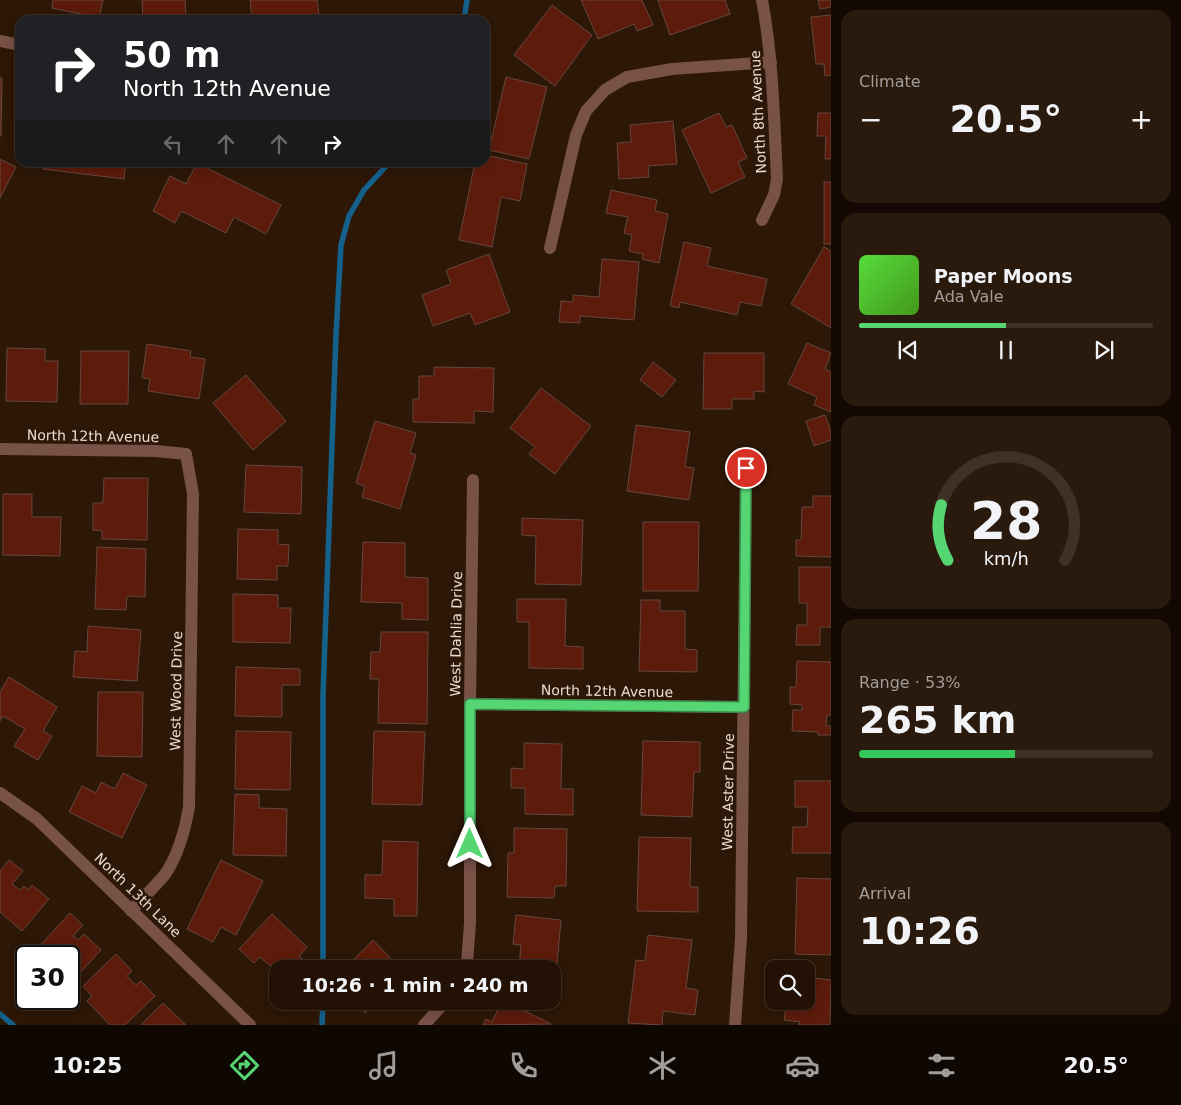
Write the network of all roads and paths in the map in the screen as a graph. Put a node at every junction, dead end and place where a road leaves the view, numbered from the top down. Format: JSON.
{"nodes":[{"id":1,"x":762,"y":0,"type":"edge"},
{"id":2,"x":0,"y":41,"type":"edge"},
{"id":3,"x":15,"y":44,"type":"edge"},
{"id":4,"x":771,"y":62,"type":"junction"},
{"id":5,"x":762,"y":220,"type":"dead end"},
{"id":6,"x":550,"y":248,"type":"dead end"},
{"id":7,"x":0,"y":449,"type":"edge"},
{"id":8,"x":186,"y":454,"type":"joint"},
{"id":9,"x":746,"y":468,"type":"dead end"},
{"id":10,"x":473,"y":480,"type":"dead end"},
{"id":11,"x":470,"y":704,"type":"junction"},
{"id":12,"x":744,"y":707,"type":"junction"},
{"id":13,"x":0,"y":793,"type":"edge"},
{"id":14,"x":131,"y":910,"type":"junction"},
{"id":15,"x":467,"y":960,"type":"edge"},
{"id":16,"x":438,"y":1010,"type":"edge"},
{"id":17,"x":250,"y":1025,"type":"edge"},
{"id":18,"x":424,"y":1025,"type":"edge"},
{"id":19,"x":736,"y":1025,"type":"edge"}],
"edges":[{"from":1,"to":4,"type":"street","name":"North 8th Avenue"},
{"from":2,"to":3,"type":"street"},
{"from":4,"to":5,"type":"street","name":"North 8th Avenue"},
{"from":4,"to":6,"type":"street"},
{"from":7,"to":8,"type":"street","name":"North 12th Avenue"},
{"from":8,"to":14,"type":"street","name":"West Wood Drive"},
{"from":9,"to":12,"type":"street","name":"West Aster Drive"},
{"from":10,"to":11,"type":"street","name":"West Dahlia Drive"},
{"from":11,"to":12,"type":"street","name":"North 12th Avenue"},
{"from":11,"to":15,"type":"street","name":"West Dahlia Drive"},
{"from":12,"to":19,"type":"street","name":"West Aster Drive"},
{"from":13,"to":14,"type":"street","name":"North 13th Lane"},
{"from":14,"to":17,"type":"street","name":"North 13th Lane"},
{"from":16,"to":18,"type":"street"}]}
